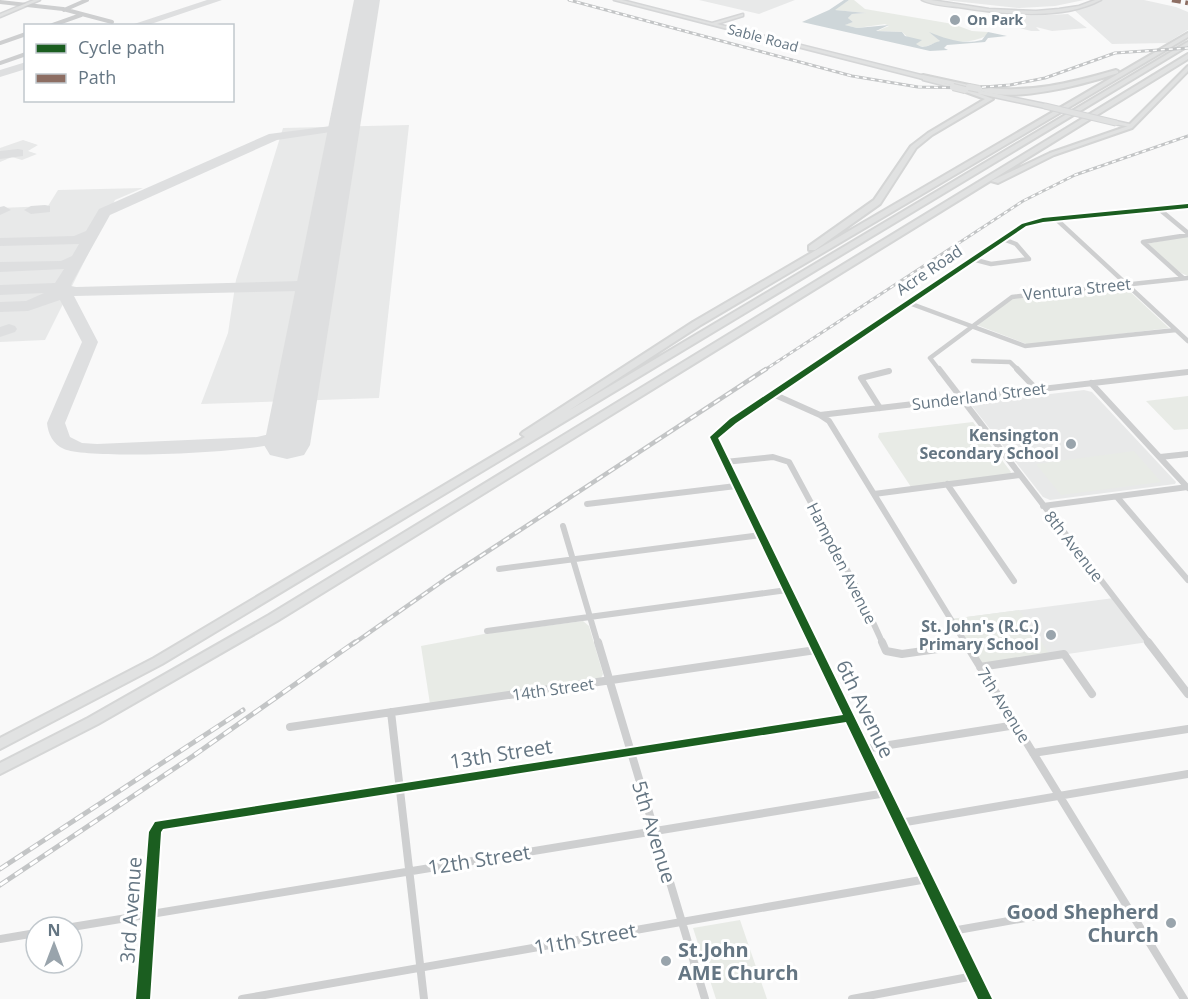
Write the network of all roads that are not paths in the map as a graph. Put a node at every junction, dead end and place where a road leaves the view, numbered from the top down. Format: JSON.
{"nodes":[{"id":1,"x":38,"y":0,"type":"edge"},
{"id":2,"x":87,"y":0,"type":"edge"},
{"id":3,"x":616,"y":0,"type":"edge"},
{"id":4,"x":924,"y":0,"type":"edge"},
{"id":5,"x":1087,"y":0,"type":"edge"},
{"id":6,"x":1100,"y":0,"type":"edge"},
{"id":7,"x":940,"y":1,"type":"edge"},
{"id":8,"x":0,"y":2,"type":"edge"},
{"id":9,"x":27,"y":2,"type":"edge"},
{"id":10,"x":63,"y":10,"type":"junction"},
{"id":11,"x":656,"y":10,"type":"junction"},
{"id":12,"x":0,"y":14,"type":"edge"},
{"id":13,"x":82,"y":14,"type":"junction"},
{"id":14,"x":55,"y":24,"type":"edge"},
{"id":15,"x":109,"y":24,"type":"edge"},
{"id":16,"x":24,"y":35,"type":"edge"},
{"id":17,"x":1188,"y":35,"type":"edge"},
{"id":18,"x":771,"y":40,"type":"junction"},
{"id":19,"x":0,"y":43,"type":"edge"},
{"id":20,"x":1188,"y":44,"type":"edge"},
{"id":21,"x":1155,"y":54,"type":"junction"},
{"id":22,"x":24,"y":55,"type":"edge"},
{"id":23,"x":1188,"y":56,"type":"edge"},
{"id":24,"x":0,"y":63,"type":"edge"},
{"id":25,"x":1188,"y":68,"type":"edge"},
{"id":26,"x":911,"y":75,"type":"junction"},
{"id":27,"x":923,"y":77,"type":"joint"},
{"id":28,"x":964,"y":88,"type":"junction"},
{"id":29,"x":1041,"y":88,"type":"junction"},
{"id":30,"x":1008,"y":98,"type":"junction"},
{"id":31,"x":978,"y":109,"type":"junction"},
{"id":32,"x":1130,"y":126,"type":"junction"},
{"id":33,"x":1188,"y":206,"type":"edge"},
{"id":34,"x":1159,"y":209,"type":"junction"},
{"id":35,"x":1056,"y":219,"type":"junction"},
{"id":36,"x":1188,"y":234,"type":"edge"},
{"id":37,"x":1003,"y":239,"type":"junction"},
{"id":38,"x":856,"y":259,"type":"junction"},
{"id":39,"x":972,"y":260,"type":"junction"},
{"id":40,"x":1186,"y":278,"type":"edge"},
{"id":41,"x":1127,"y":284,"type":"junction"},
{"id":42,"x":753,"y":290,"type":"junction"},
{"id":43,"x":909,"y":303,"type":"junction"},
{"id":44,"x":971,"y":326,"type":"junction"},
{"id":45,"x":1176,"y":330,"type":"junction"},
{"id":46,"x":1188,"y":341,"type":"edge"},
{"id":47,"x":974,"y":360,"type":"dead end"},
{"id":48,"x":889,"y":371,"type":"dead end"},
{"id":49,"x":1188,"y":372,"type":"edge"},
{"id":50,"x":1091,"y":383,"type":"junction"},
{"id":51,"x":1037,"y":390,"type":"junction"},
{"id":52,"x":773,"y":394,"type":"junction"},
{"id":53,"x":959,"y":399,"type":"junction"},
{"id":54,"x":880,"y":408,"type":"junction"},
{"id":55,"x":820,"y":415,"type":"junction"},
{"id":56,"x":715,"y":435,"type":"joint"},
{"id":57,"x":1188,"y":454,"type":"edge"},
{"id":58,"x":1160,"y":458,"type":"junction"},
{"id":59,"x":725,"y":462,"type":"junction"},
{"id":60,"x":1019,"y":475,"type":"junction"},
{"id":61,"x":946,"y":484,"type":"junction"},
{"id":62,"x":736,"y":486,"type":"junction"},
{"id":63,"x":1188,"y":488,"type":"edge"},
{"id":64,"x":874,"y":494,"type":"junction"},
{"id":65,"x":1117,"y":496,"type":"junction"},
{"id":66,"x":587,"y":504,"type":"dead end"},
{"id":67,"x":1043,"y":506,"type":"junction"},
{"id":68,"x":417,"y":508,"type":"junction"},
{"id":69,"x":563,"y":526,"type":"dead end"},
{"id":70,"x":761,"y":536,"type":"junction"},
{"id":71,"x":572,"y":560,"type":"junction"},
{"id":72,"x":499,"y":569,"type":"dead end"},
{"id":73,"x":1188,"y":580,"type":"edge"},
{"id":74,"x":1014,"y":581,"type":"dead end"},
{"id":75,"x":787,"y":590,"type":"junction"},
{"id":76,"x":590,"y":617,"type":"junction"},
{"id":77,"x":487,"y":631,"type":"dead end"},
{"id":78,"x":966,"y":645,"type":"junction"},
{"id":79,"x":816,"y":650,"type":"junction"},
{"id":80,"x":980,"y":667,"type":"junction"},
{"id":81,"x":609,"y":681,"type":"junction"},
{"id":82,"x":1092,"y":694,"type":"dead end"},
{"id":83,"x":1188,"y":694,"type":"edge"},
{"id":84,"x":391,"y":712,"type":"junction"},
{"id":85,"x":849,"y":718,"type":"junction"},
{"id":86,"x":1016,"y":725,"type":"junction"},
{"id":87,"x":290,"y":727,"type":"dead end"},
{"id":88,"x":1188,"y":729,"type":"edge"},
{"id":89,"x":0,"y":744,"type":"edge"},
{"id":90,"x":864,"y":749,"type":"junction"},
{"id":91,"x":630,"y":752,"type":"junction"},
{"id":92,"x":1033,"y":753,"type":"junction"},
{"id":93,"x":0,"y":769,"type":"edge"},
{"id":94,"x":1188,"y":774,"type":"edge"},
{"id":95,"x":399,"y":788,"type":"junction"},
{"id":96,"x":886,"y":793,"type":"junction"},
{"id":97,"x":1059,"y":796,"type":"junction"},
{"id":98,"x":900,"y":823,"type":"junction"},
{"id":99,"x":159,"y":825,"type":"joint"},
{"id":100,"x":654,"y":832,"type":"junction"},
{"id":101,"x":409,"y":872,"type":"junction"},
{"id":102,"x":927,"y":879,"type":"junction"},
{"id":103,"x":149,"y":915,"type":"junction"},
{"id":104,"x":1042,"y":915,"type":"dead end"},
{"id":105,"x":681,"y":922,"type":"junction"},
{"id":106,"x":84,"y":925,"type":"edge"},
{"id":107,"x":952,"y":931,"type":"junction"},
{"id":108,"x":24,"y":935,"type":"edge"},
{"id":109,"x":0,"y":939,"type":"edge"},
{"id":110,"x":420,"y":968,"type":"junction"},
{"id":111,"x":974,"y":976,"type":"junction"},
{"id":112,"x":143,"y":999,"type":"edge"},
{"id":113,"x":242,"y":999,"type":"edge"},
{"id":114,"x":424,"y":999,"type":"edge"},
{"id":115,"x":705,"y":999,"type":"edge"},
{"id":116,"x":852,"y":999,"type":"edge"},
{"id":117,"x":985,"y":999,"type":"edge"},
{"id":118,"x":1184,"y":999,"type":"edge"}],
"edges":[{"from":1,"to":9,"type":"main road"},
{"from":2,"to":10,"type":"street"},
{"from":3,"to":11,"type":"main road","name":"Sable Road"},
{"from":4,"to":7,"type":"main road"},
{"from":5,"to":7,"type":"main road"},
{"from":6,"to":7,"type":"main road"},
{"from":8,"to":9,"type":"street"},
{"from":9,"to":10,"type":"street"},
{"from":9,"to":12,"type":"main road"},
{"from":10,"to":13,"type":"street"},
{"from":11,"to":18,"type":"main road","name":"Sable Road"},
{"from":11,"to":18,"type":"main road"},
{"from":13,"to":14,"type":"street"},
{"from":13,"to":15,"type":"street"},
{"from":16,"to":19,"type":"street"},
{"from":17,"to":21,"type":"highway"},
{"from":18,"to":26,"type":"main road","name":"Sable Road"},
{"from":20,"to":68,"type":"highway"},
{"from":21,"to":29,"type":"highway"},
{"from":21,"to":42,"type":"highway"},
{"from":22,"to":24,"type":"street"},
{"from":23,"to":38,"type":"highway"},
{"from":25,"to":32,"type":"highway"},
{"from":26,"to":27,"type":"main road","name":"Sable Road"},
{"from":26,"to":28,"type":"main road","name":"Sable Road"},
{"from":27,"to":28,"type":"highway"},
{"from":28,"to":29,"type":"highway"},
{"from":28,"to":30,"type":"main road","name":"Sable Road"},
{"from":28,"to":31,"type":"highway"},
{"from":29,"to":30,"type":"highway"},
{"from":30,"to":31,"type":"highway"},
{"from":30,"to":32,"type":"main road","name":"Sable Road","bridge":true},
{"from":31,"to":42,"type":"highway"},
{"from":32,"to":38,"type":"highway"},
{"from":33,"to":34,"type":"street","name":"Acre Road"},
{"from":34,"to":35,"type":"street","name":"Acre Road"},
{"from":34,"to":36,"type":"street"},
{"from":35,"to":37,"type":"street","name":"Acre Road"},
{"from":35,"to":41,"type":"street"},
{"from":36,"to":40,"type":"street"},
{"from":37,"to":39,"type":"street","name":"Acre Road"},
{"from":37,"to":39,"type":"street","name":"Acre Road"},
{"from":38,"to":93,"type":"highway"},
{"from":39,"to":43,"type":"street","name":"Acre Road"},
{"from":40,"to":41,"type":"street","name":"Ventura Street"},
{"from":41,"to":44,"type":"street","name":"Ventura Street"},
{"from":41,"to":45,"type":"street"},
{"from":42,"to":68,"type":"highway"},
{"from":43,"to":44,"type":"street"},
{"from":43,"to":52,"type":"street","name":"Acre Road"},
{"from":44,"to":45,"type":"street"},
{"from":44,"to":53,"type":"street","name":"Ventura Street"},
{"from":45,"to":46,"type":"street"},
{"from":47,"to":51,"type":"street"},
{"from":48,"to":54,"type":"street"},
{"from":49,"to":50,"type":"street","name":"Sunderland Street"},
{"from":50,"to":51,"type":"street","name":"Sunderland Street"},
{"from":50,"to":58,"type":"street"},
{"from":51,"to":53,"type":"street","name":"Sunderland Street"},
{"from":52,"to":55,"type":"street"},
{"from":52,"to":56,"type":"street","name":"Acre Road"},
{"from":53,"to":54,"type":"street","name":"Sunderland Street"},
{"from":53,"to":60,"type":"street","name":"8th Avenue"},
{"from":54,"to":55,"type":"street","name":"Sunderland Street"},
{"from":55,"to":64,"type":"street","name":"7th Avenue"},
{"from":56,"to":59,"type":"street","name":"6th Avenue"},
{"from":57,"to":58,"type":"street"},
{"from":58,"to":63,"type":"street"},
{"from":59,"to":62,"type":"street","name":"6th Avenue"},
{"from":59,"to":78,"type":"street","name":"Hampden Avenue"},
{"from":60,"to":61,"type":"street"},
{"from":60,"to":67,"type":"street","name":"8th Avenue"},
{"from":61,"to":64,"type":"street"},
{"from":61,"to":74,"type":"street"},
{"from":62,"to":66,"type":"street"},
{"from":62,"to":70,"type":"street","name":"6th Avenue"},
{"from":63,"to":65,"type":"street"},
{"from":64,"to":78,"type":"street","name":"7th Avenue"},
{"from":65,"to":67,"type":"street"},
{"from":65,"to":73,"type":"street"},
{"from":67,"to":83,"type":"street","name":"8th Avenue"},
{"from":68,"to":89,"type":"highway"},
{"from":69,"to":71,"type":"street","name":"5th Avenue"},
{"from":70,"to":71,"type":"street"},
{"from":70,"to":75,"type":"street","name":"6th Avenue"},
{"from":71,"to":72,"type":"street"},
{"from":71,"to":76,"type":"street","name":"5th Avenue"},
{"from":75,"to":76,"type":"street"},
{"from":75,"to":79,"type":"street","name":"6th Avenue"},
{"from":76,"to":77,"type":"street"},
{"from":76,"to":81,"type":"street","name":"5th Avenue"},
{"from":78,"to":80,"type":"street","name":"7th Avenue"},
{"from":79,"to":81,"type":"street","name":"14th Street"},
{"from":79,"to":85,"type":"street","name":"6th Avenue"},
{"from":80,"to":82,"type":"street"},
{"from":80,"to":86,"type":"street","name":"7th Avenue"},
{"from":81,"to":84,"type":"street","name":"14th Street"},
{"from":81,"to":91,"type":"street","name":"5th Avenue"},
{"from":84,"to":87,"type":"street","name":"14th Street"},
{"from":84,"to":95,"type":"street"},
{"from":85,"to":90,"type":"street","name":"6th Avenue"},
{"from":85,"to":91,"type":"street","name":"13th Street"},
{"from":86,"to":90,"type":"street"},
{"from":86,"to":92,"type":"street","name":"7th Avenue"},
{"from":88,"to":92,"type":"street"},
{"from":90,"to":96,"type":"street","name":"6th Avenue"},
{"from":91,"to":95,"type":"street","name":"13th Street"},
{"from":91,"to":100,"type":"street","name":"5th Avenue"},
{"from":92,"to":97,"type":"street","name":"7th Avenue"},
{"from":94,"to":97,"type":"street"},
{"from":95,"to":99,"type":"street","name":"13th Street"},
{"from":95,"to":101,"type":"street"},
{"from":96,"to":98,"type":"street","name":"6th Avenue"},
{"from":96,"to":100,"type":"street","name":"12th Street"},
{"from":97,"to":98,"type":"street"},
{"from":97,"to":118,"type":"street","name":"7th Avenue"},
{"from":98,"to":102,"type":"street","name":"6th Avenue"},
{"from":99,"to":103,"type":"street","name":"3rd Avenue"},
{"from":100,"to":101,"type":"street","name":"12th Street"},
{"from":100,"to":105,"type":"street","name":"5th Avenue"},
{"from":101,"to":103,"type":"street","name":"12th Street"},
{"from":101,"to":110,"type":"street"},
{"from":102,"to":105,"type":"street","name":"11th Street"},
{"from":102,"to":107,"type":"street","name":"6th Avenue"},
{"from":103,"to":106,"type":"street","name":"12th Street"},
{"from":103,"to":112,"type":"street","name":"3rd Avenue"},
{"from":104,"to":107,"type":"street"},
{"from":105,"to":110,"type":"street","name":"11th Street"},
{"from":105,"to":115,"type":"street","name":"5th Avenue"},
{"from":107,"to":111,"type":"street","name":"6th Avenue"},
{"from":108,"to":109,"type":"street"},
{"from":110,"to":113,"type":"street","name":"11th Street"},
{"from":110,"to":114,"type":"street"},
{"from":111,"to":116,"type":"street"},
{"from":111,"to":117,"type":"street","name":"6th Avenue"}]}
